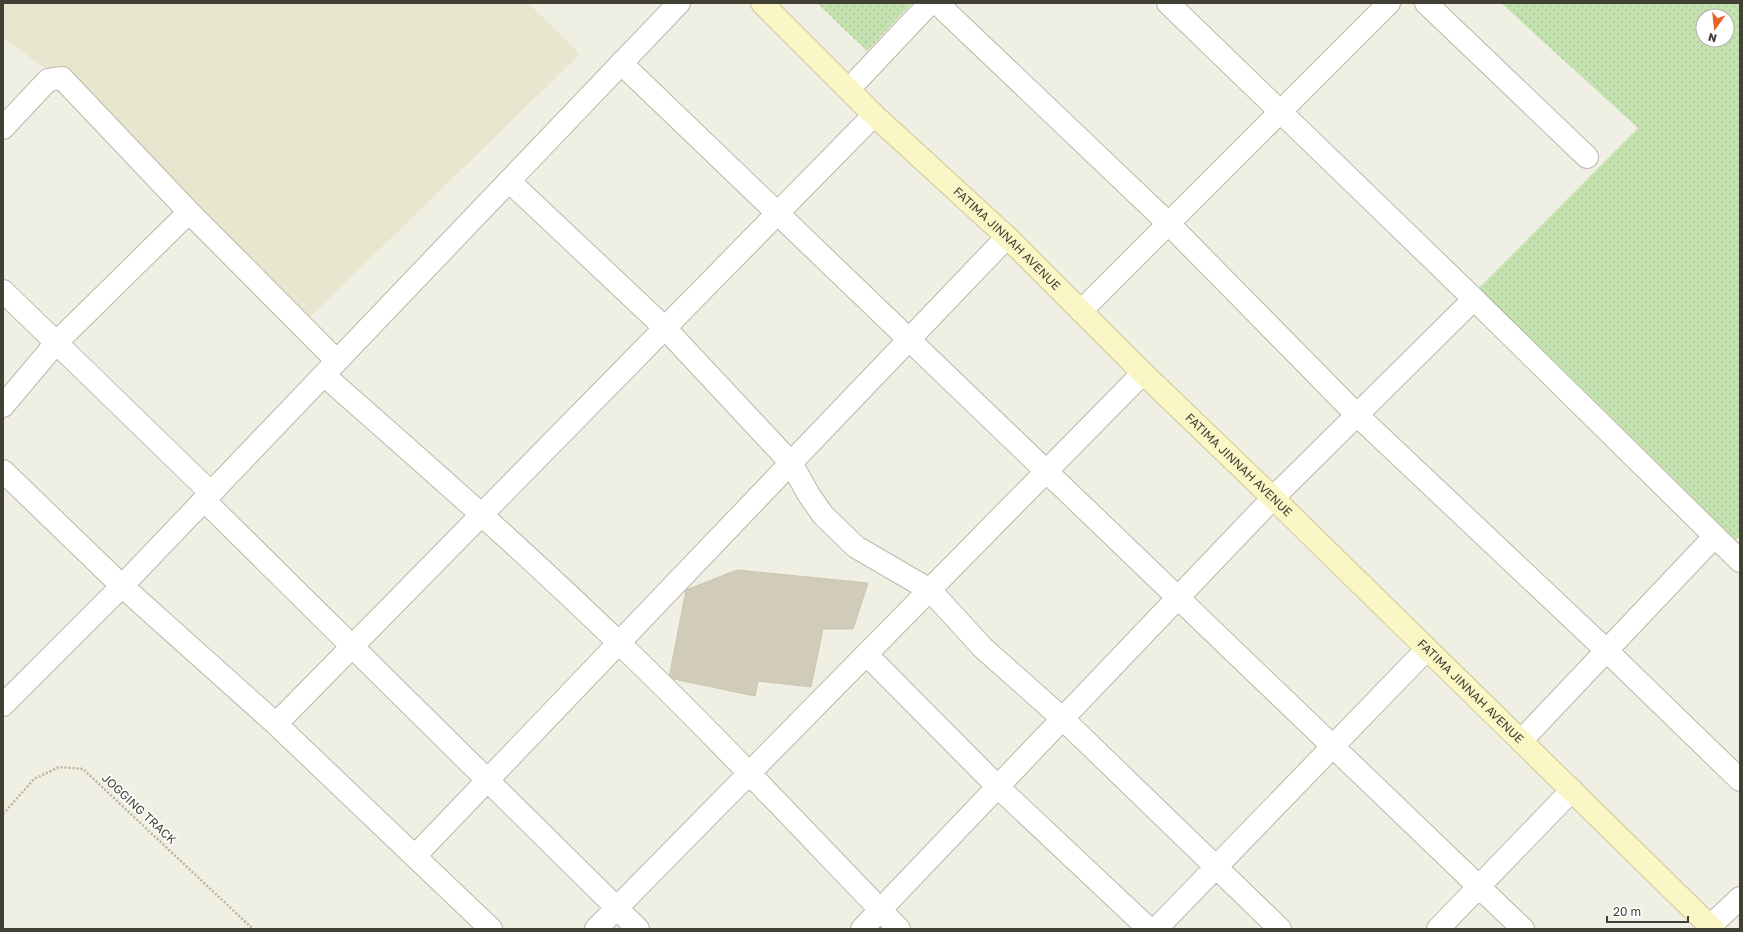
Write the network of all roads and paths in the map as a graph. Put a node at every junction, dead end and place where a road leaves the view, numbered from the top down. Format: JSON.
{"nodes":[{"id":1,"x":678,"y":3,"type":"edge"},
{"id":2,"x":762,"y":3,"type":"edge"},
{"id":3,"x":930,"y":3,"type":"edge"},
{"id":4,"x":937,"y":3,"type":"edge"},
{"id":5,"x":1168,"y":3,"type":"edge"},
{"id":6,"x":1389,"y":3,"type":"edge"},
{"id":7,"x":1426,"y":3,"type":"edge"},
{"id":8,"x":621,"y":63,"type":"junction"},
{"id":9,"x":849,"y":89,"type":"junction"},
{"id":10,"x":1280,"y":112,"type":"junction"},
{"id":11,"x":874,"y":115,"type":"junction"},
{"id":12,"x":3,"y":128,"type":"edge"},
{"id":13,"x":1587,"y":157,"type":"dead end"},
{"id":14,"x":509,"y":181,"type":"junction"},
{"id":15,"x":189,"y":212,"type":"junction"},
{"id":16,"x":778,"y":213,"type":"junction"},
{"id":17,"x":1169,"y":224,"type":"junction"},
{"id":18,"x":1007,"y":237,"type":"junction"},
{"id":19,"x":3,"y":291,"type":"edge"},
{"id":20,"x":1474,"y":299,"type":"junction"},
{"id":21,"x":1081,"y":311,"type":"junction"},
{"id":22,"x":665,"y":328,"type":"junction"},
{"id":23,"x":909,"y":340,"type":"junction"},
{"id":24,"x":56,"y":343,"type":"junction"},
{"id":25,"x":330,"y":368,"type":"junction"},
{"id":26,"x":1143,"y":373,"type":"junction"},
{"id":27,"x":3,"y":406,"type":"edge"},
{"id":28,"x":1357,"y":415,"type":"junction"},
{"id":29,"x":791,"y":463,"type":"junction"},
{"id":30,"x":3,"y":471,"type":"edge"},
{"id":31,"x":1046,"y":472,"type":"junction"},
{"id":32,"x":208,"y":497,"type":"junction"},
{"id":33,"x":1273,"y":498,"type":"junction"},
{"id":34,"x":482,"y":514,"type":"junction"},
{"id":35,"x":1715,"y":536,"type":"junction"},
{"id":36,"x":1740,"y":560,"type":"edge"},
{"id":37,"x":122,"y":586,"type":"junction"},
{"id":38,"x":930,"y":590,"type":"junction"},
{"id":39,"x":1178,"y":598,"type":"junction"},
{"id":40,"x":619,"y":643,"type":"junction"},
{"id":41,"x":352,"y":647,"type":"junction"},
{"id":42,"x":1427,"y":649,"type":"junction"},
{"id":43,"x":1607,"y":651,"type":"junction"},
{"id":44,"x":866,"y":654,"type":"junction"},
{"id":45,"x":3,"y":705,"type":"edge"},
{"id":46,"x":1063,"y":718,"type":"junction"},
{"id":47,"x":276,"y":724,"type":"junction"},
{"id":48,"x":1521,"y":741,"type":"junction"},
{"id":49,"x":1333,"y":746,"type":"junction"},
{"id":50,"x":750,"y":773,"type":"junction"},
{"id":51,"x":488,"y":780,"type":"junction"},
{"id":52,"x":1740,"y":780,"type":"edge"},
{"id":53,"x":998,"y":787,"type":"junction"},
{"id":54,"x":1572,"y":790,"type":"junction"},
{"id":55,"x":3,"y":814,"type":"edge"},
{"id":56,"x":415,"y":856,"type":"junction"},
{"id":57,"x":1217,"y":866,"type":"junction"},
{"id":58,"x":1479,"y":887,"type":"junction"},
{"id":59,"x":1740,"y":898,"type":"edge"},
{"id":60,"x":617,"y":908,"type":"junction"},
{"id":61,"x":881,"y":910,"type":"junction"},
{"id":62,"x":1710,"y":928,"type":"edge"},
{"id":63,"x":253,"y":929,"type":"edge"},
{"id":64,"x":491,"y":929,"type":"edge"},
{"id":65,"x":596,"y":929,"type":"edge"},
{"id":66,"x":638,"y":929,"type":"edge"},
{"id":67,"x":862,"y":929,"type":"edge"},
{"id":68,"x":899,"y":929,"type":"edge"},
{"id":69,"x":1149,"y":929,"type":"edge"},
{"id":70,"x":1156,"y":929,"type":"edge"},
{"id":71,"x":1280,"y":929,"type":"edge"},
{"id":72,"x":1438,"y":929,"type":"edge"},
{"id":73,"x":1523,"y":929,"type":"edge"}],
"edges":[{"from":1,"to":8,"type":"street"},
{"from":2,"to":9,"type":"main road","name":"FATIMA JINNAH AVENUE"},
{"from":3,"to":9,"type":"street"},
{"from":4,"to":17,"type":"street"},
{"from":5,"to":10,"type":"street"},
{"from":6,"to":10,"type":"street"},
{"from":7,"to":13,"type":"street"},
{"from":8,"to":14,"type":"street"},
{"from":8,"to":16,"type":"street"},
{"from":9,"to":11,"type":"main road","name":"FATIMA JINNAH AVENUE"},
{"from":10,"to":17,"type":"street"},
{"from":10,"to":20,"type":"street"},
{"from":11,"to":16,"type":"street"},
{"from":11,"to":18,"type":"main road","name":"FATIMA JINNAH AVENUE"},
{"from":12,"to":15,"type":"street"},
{"from":14,"to":22,"type":"street"},
{"from":14,"to":25,"type":"street"},
{"from":15,"to":24,"type":"street"},
{"from":15,"to":25,"type":"street"},
{"from":16,"to":22,"type":"street"},
{"from":16,"to":23,"type":"street"},
{"from":17,"to":21,"type":"street"},
{"from":17,"to":28,"type":"street"},
{"from":18,"to":21,"type":"main road","name":"FATIMA JINNAH AVENUE"},
{"from":18,"to":23,"type":"street"},
{"from":19,"to":24,"type":"street"},
{"from":20,"to":28,"type":"street"},
{"from":20,"to":35,"type":"street"},
{"from":21,"to":26,"type":"main road","name":"FATIMA JINNAH AVENUE"},
{"from":22,"to":29,"type":"street"},
{"from":22,"to":34,"type":"street"},
{"from":23,"to":29,"type":"street"},
{"from":23,"to":31,"type":"street"},
{"from":24,"to":27,"type":"street"},
{"from":24,"to":32,"type":"street"},
{"from":25,"to":32,"type":"street"},
{"from":25,"to":34,"type":"street"},
{"from":26,"to":31,"type":"street"},
{"from":26,"to":33,"type":"main road","name":"FATIMA JINNAH AVENUE"},
{"from":28,"to":33,"type":"street"},
{"from":28,"to":43,"type":"street"},
{"from":29,"to":38,"type":"street"},
{"from":29,"to":40,"type":"street"},
{"from":30,"to":37,"type":"street"},
{"from":31,"to":38,"type":"street"},
{"from":31,"to":39,"type":"street"},
{"from":32,"to":37,"type":"street"},
{"from":32,"to":41,"type":"street"},
{"from":33,"to":39,"type":"street"},
{"from":33,"to":42,"type":"main road","name":"FATIMA JINNAH AVENUE"},
{"from":34,"to":40,"type":"street"},
{"from":34,"to":41,"type":"street"},
{"from":35,"to":36,"type":"street"},
{"from":35,"to":43,"type":"street"},
{"from":37,"to":45,"type":"street"},
{"from":37,"to":47,"type":"street"},
{"from":38,"to":44,"type":"street"},
{"from":38,"to":46,"type":"street"},
{"from":39,"to":46,"type":"street"},
{"from":39,"to":49,"type":"street"},
{"from":40,"to":50,"type":"street"},
{"from":40,"to":51,"type":"street"},
{"from":41,"to":47,"type":"street"},
{"from":41,"to":51,"type":"street"},
{"from":42,"to":48,"type":"main road","name":"FATIMA JINNAH AVENUE"},
{"from":42,"to":49,"type":"street"},
{"from":43,"to":48,"type":"street"},
{"from":43,"to":52,"type":"street"},
{"from":44,"to":50,"type":"street"},
{"from":44,"to":53,"type":"street"},
{"from":46,"to":53,"type":"street"},
{"from":46,"to":57,"type":"street"},
{"from":47,"to":56,"type":"street"},
{"from":48,"to":54,"type":"main road","name":"FATIMA JINNAH AVENUE"},
{"from":49,"to":57,"type":"street"},
{"from":49,"to":58,"type":"street"},
{"from":50,"to":60,"type":"street"},
{"from":50,"to":61,"type":"street"},
{"from":51,"to":56,"type":"street"},
{"from":51,"to":60,"type":"street"},
{"from":53,"to":61,"type":"street"},
{"from":53,"to":69,"type":"street"},
{"from":54,"to":58,"type":"street"},
{"from":54,"to":62,"type":"main road","name":"FATIMA JINNAH AVENUE"},
{"from":55,"to":63,"type":"path","name":"JOGGING TRACK"},
{"from":56,"to":64,"type":"street"},
{"from":57,"to":70,"type":"street"},
{"from":57,"to":71,"type":"street"},
{"from":58,"to":72,"type":"street"},
{"from":58,"to":73,"type":"street"},
{"from":59,"to":62,"type":"street"},
{"from":60,"to":65,"type":"street"},
{"from":60,"to":66,"type":"street"},
{"from":61,"to":67,"type":"street"},
{"from":61,"to":68,"type":"street"}]}
